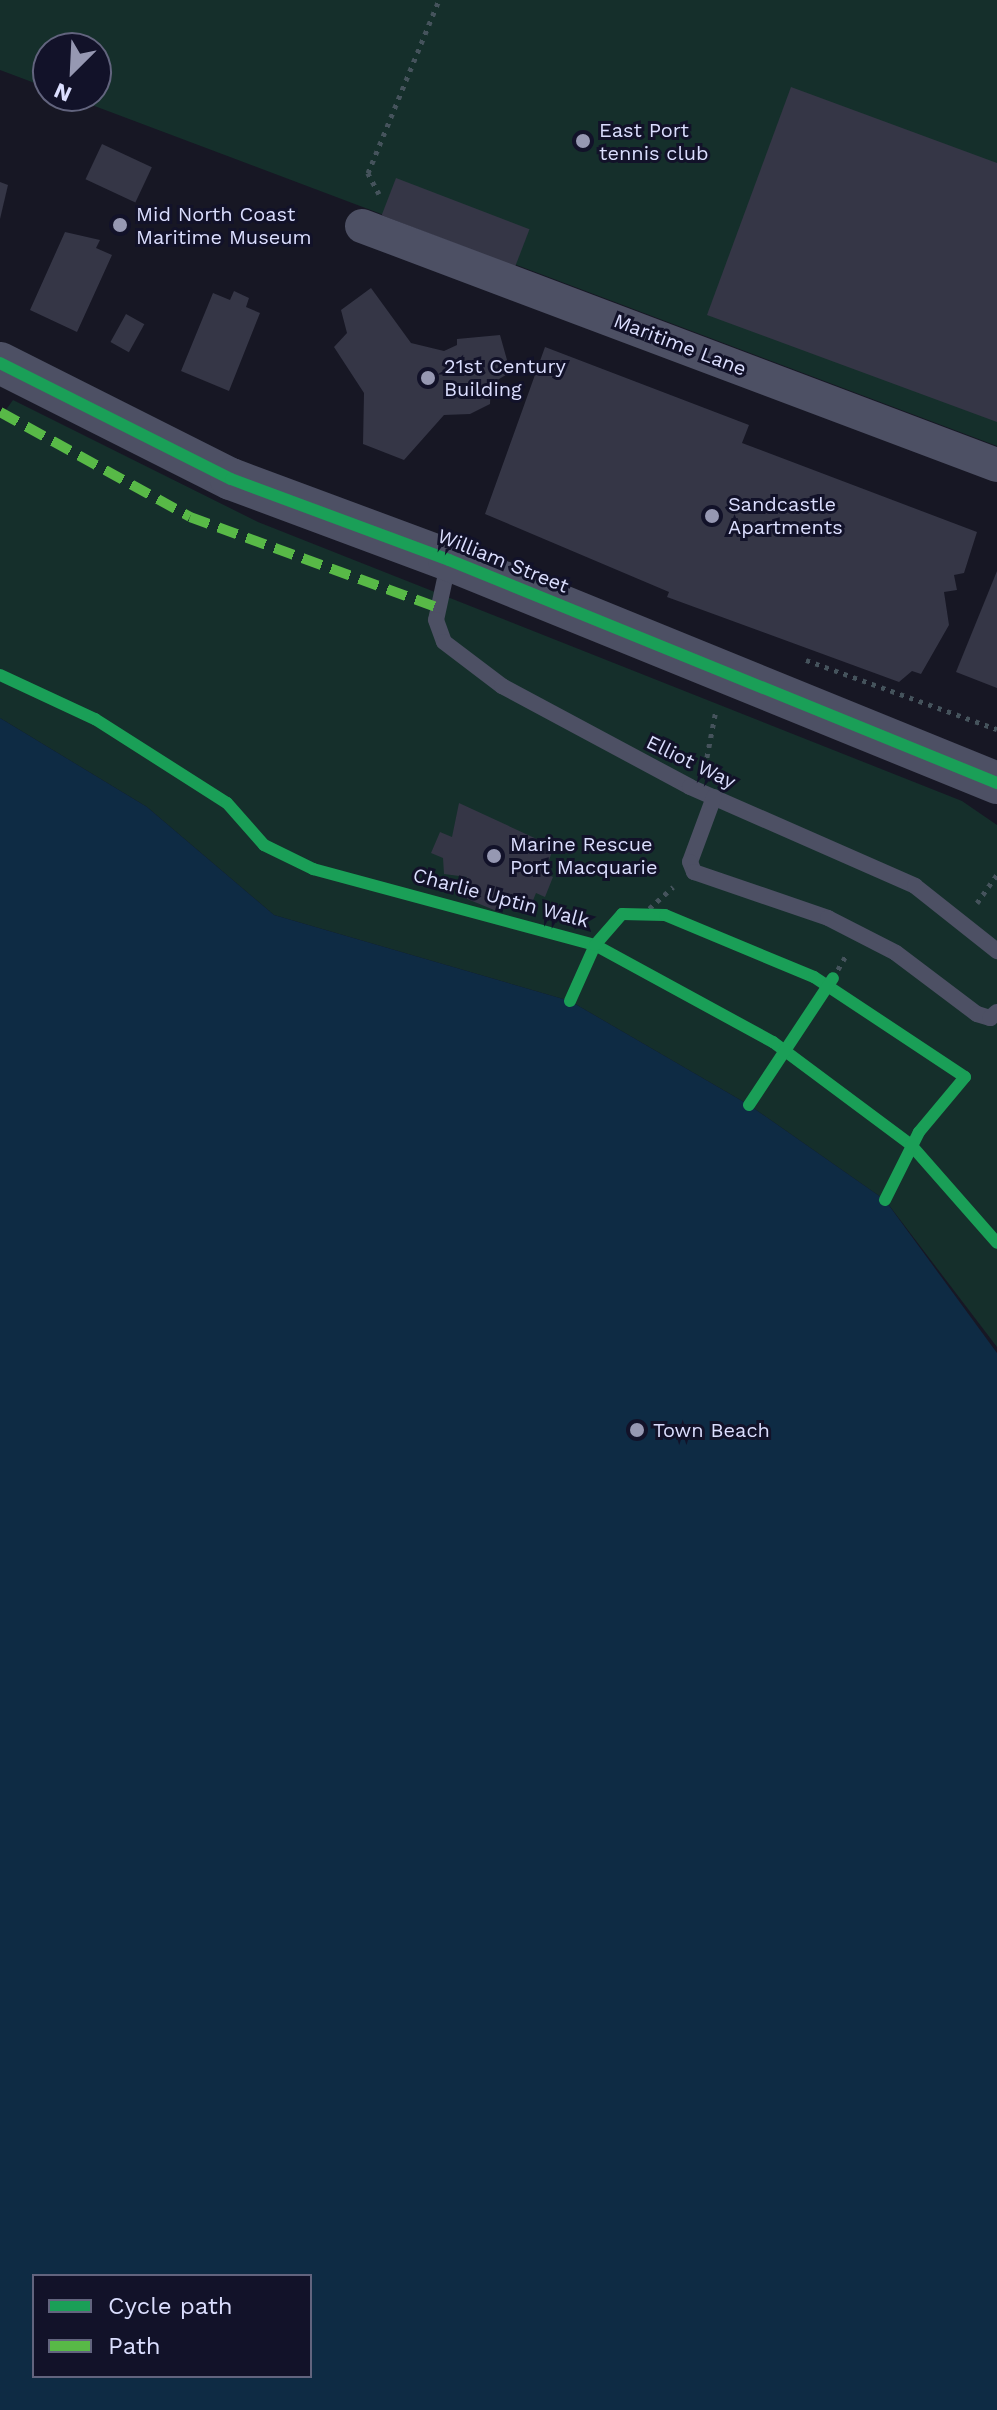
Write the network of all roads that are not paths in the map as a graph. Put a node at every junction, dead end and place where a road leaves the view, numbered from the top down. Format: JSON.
{"nodes":[{"id":1,"x":370,"y":216,"type":"road end"},
{"id":2,"x":0,"y":363,"type":"edge"},
{"id":3,"x":997,"y":465,"type":"edge"},
{"id":4,"x":449,"y":560,"type":"junction"},
{"id":5,"x":997,"y":783,"type":"edge"},
{"id":6,"x":714,"y":797,"type":"junction"},
{"id":7,"x":997,"y":951,"type":"edge"},
{"id":8,"x":997,"y":1012,"type":"edge"}],
"edges":[{"from":1,"to":3,"type":"street","name":"Maritime Lane"},
{"from":2,"to":4,"type":"street","name":"William Street"},
{"from":4,"to":5,"type":"street","name":"William Street"},
{"from":4,"to":6,"type":"lane","name":"Elliot Way"},
{"from":6,"to":7,"type":"lane","name":"Elliot Way"},
{"from":6,"to":8,"type":"lane"}]}
